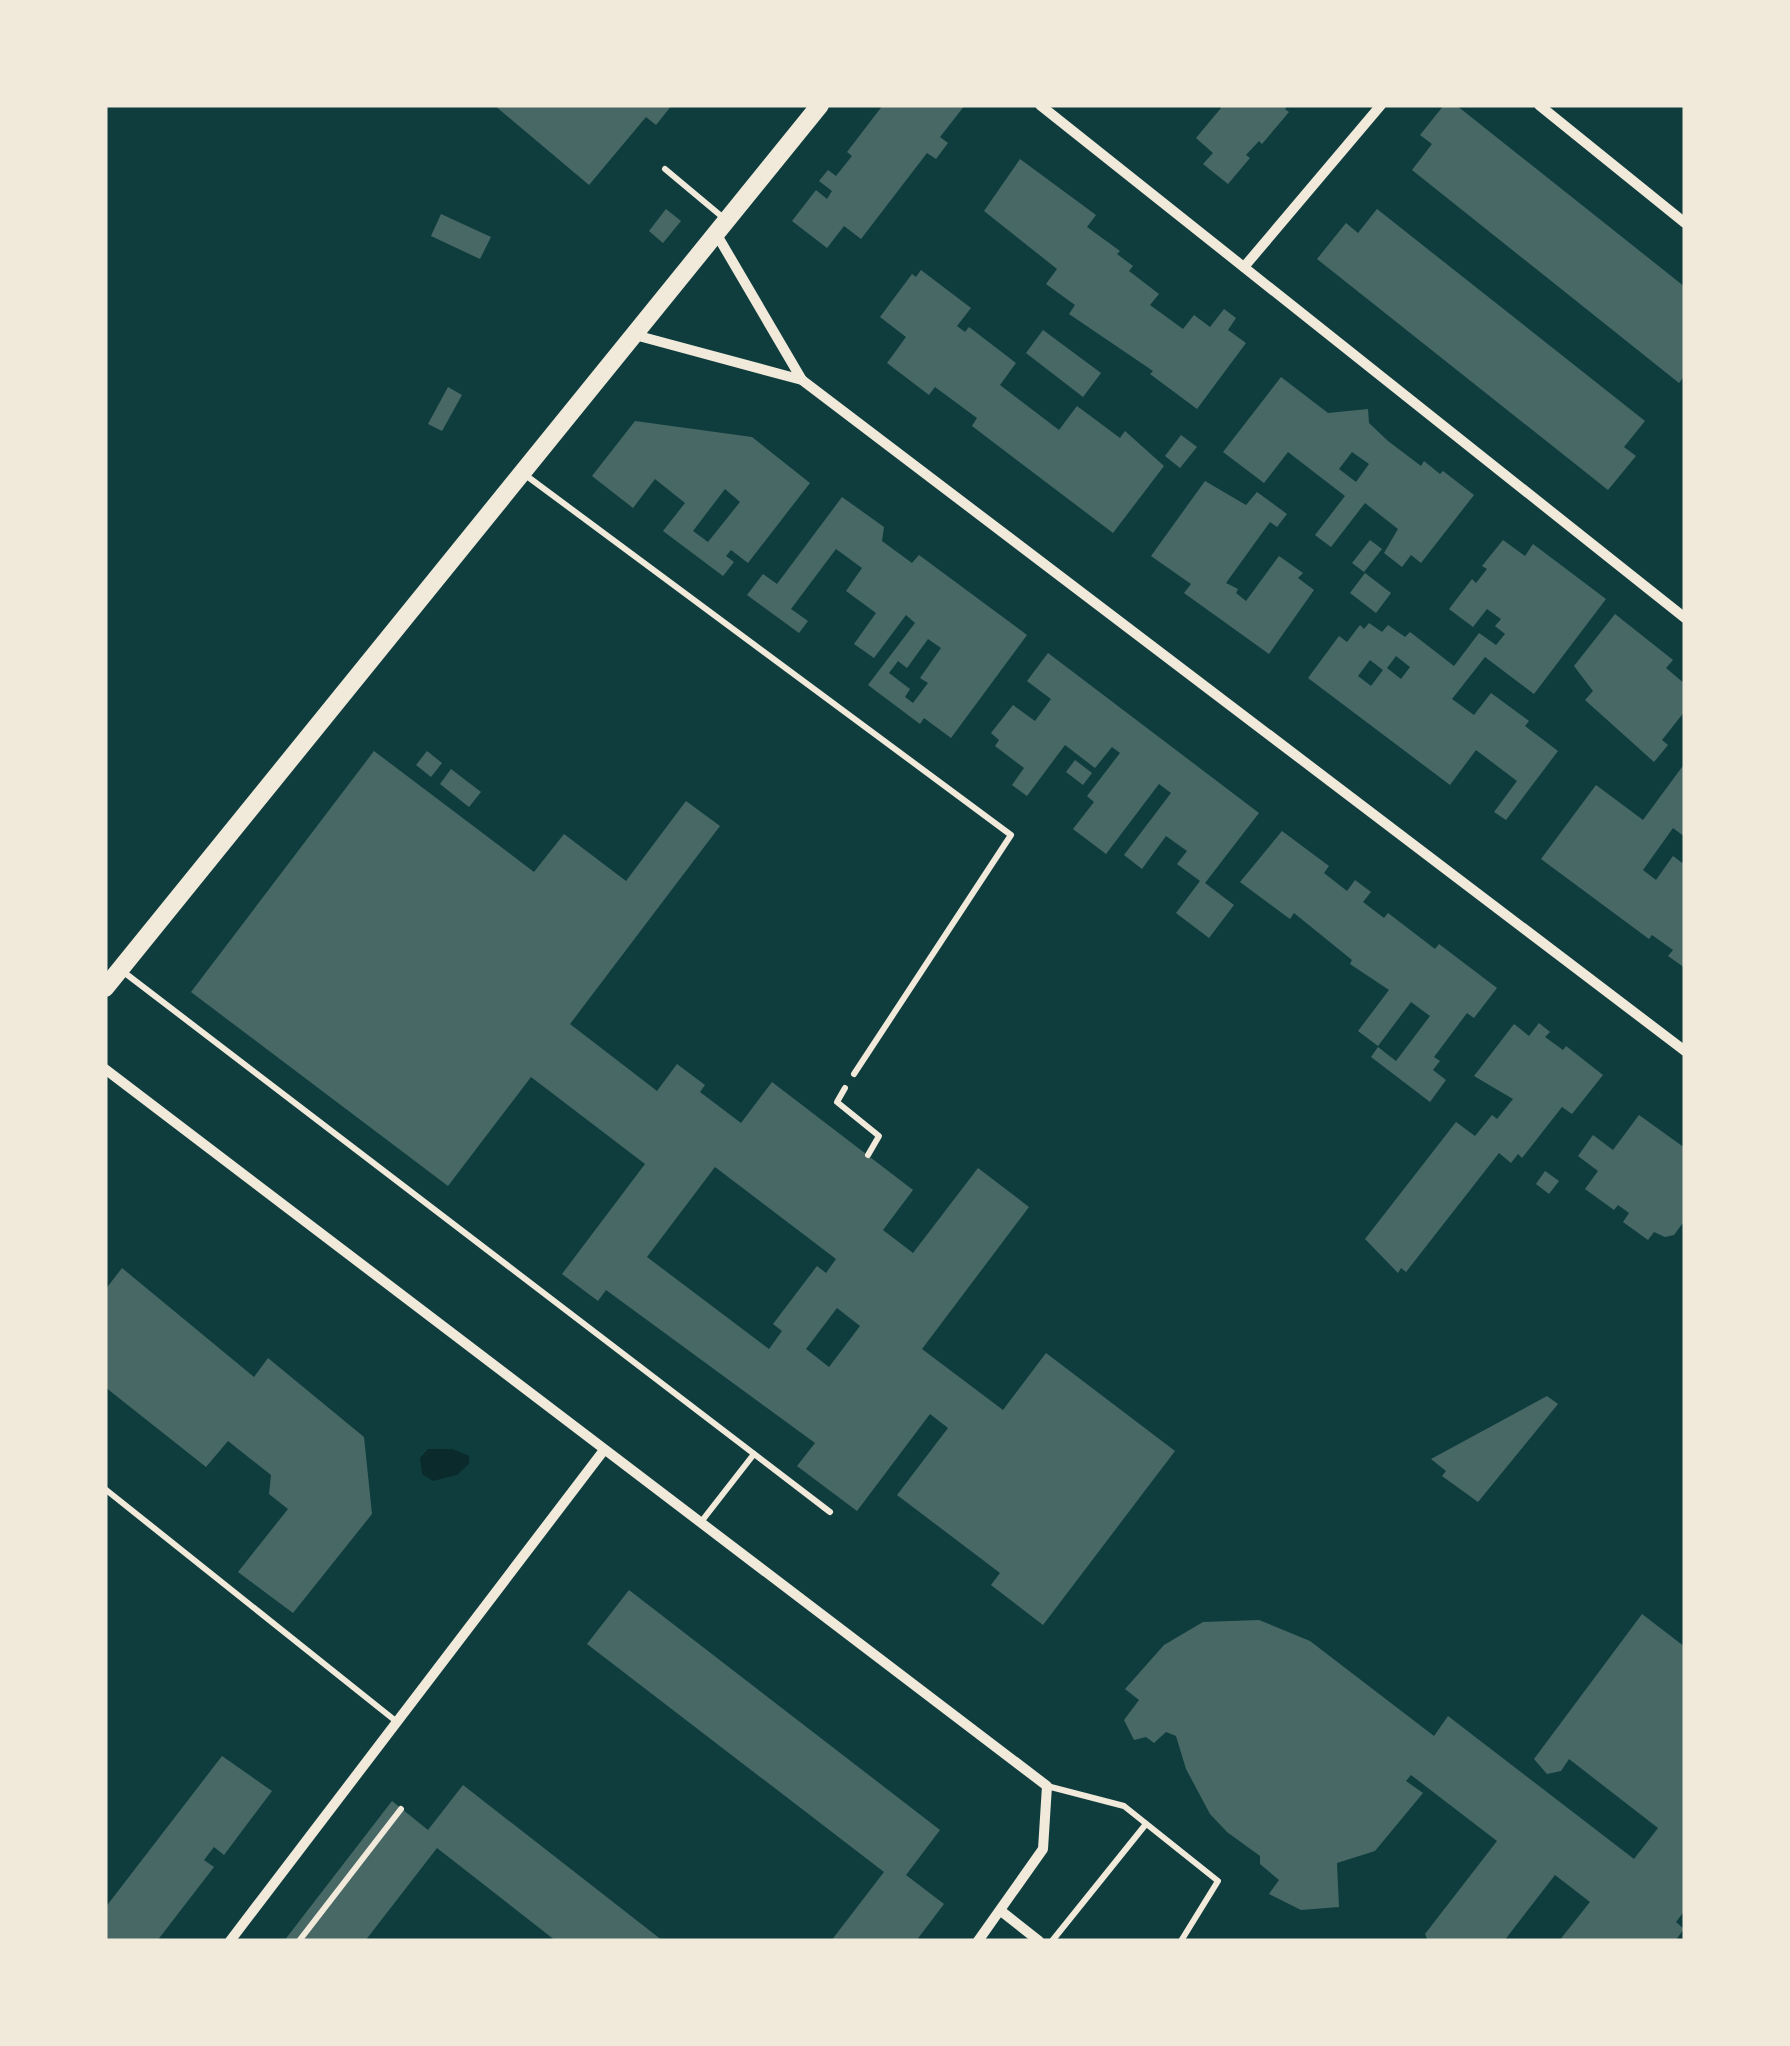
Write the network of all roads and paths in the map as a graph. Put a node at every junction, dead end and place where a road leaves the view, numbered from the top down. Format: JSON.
{"nodes":[{"id":1,"x":820,"y":105,"type":"edge"},
{"id":2,"x":1040,"y":105,"type":"edge"},
{"id":3,"x":1381,"y":105,"type":"edge"},
{"id":4,"x":1539,"y":105,"type":"edge"},
{"id":5,"x":665,"y":169,"type":"dead end"},
{"id":6,"x":1685,"y":223,"type":"edge"},
{"id":7,"x":722,"y":228,"type":"junction"},
{"id":8,"x":1244,"y":266,"type":"junction"},
{"id":9,"x":635,"y":335,"type":"junction"},
{"id":10,"x":802,"y":380,"type":"junction"},
{"id":11,"x":524,"y":473,"type":"junction"},
{"id":12,"x":1685,"y":618,"type":"edge"},
{"id":13,"x":120,"y":970,"type":"junction"},
{"id":14,"x":105,"y":988,"type":"edge"},
{"id":15,"x":1685,"y":1051,"type":"edge"},
{"id":16,"x":105,"y":1069,"type":"edge"},
{"id":17,"x":854,"y":1074,"type":"joint"},
{"id":18,"x":868,"y":1155,"type":"dead end"},
{"id":19,"x":604,"y":1450,"type":"junction"},
{"id":20,"x":754,"y":1454,"type":"junction"},
{"id":21,"x":105,"y":1490,"type":"edge"},
{"id":22,"x":830,"y":1512,"type":"dead end"},
{"id":23,"x":700,"y":1524,"type":"junction"},
{"id":24,"x":397,"y":1722,"type":"junction"},
{"id":25,"x":1047,"y":1786,"type":"junction"},
{"id":26,"x":401,"y":1809,"type":"dead end"},
{"id":27,"x":1146,"y":1824,"type":"junction"},
{"id":28,"x":1001,"y":1911,"type":"junction"},
{"id":29,"x":230,"y":1941,"type":"edge"},
{"id":30,"x":299,"y":1941,"type":"edge"},
{"id":31,"x":978,"y":1941,"type":"edge"},
{"id":32,"x":1039,"y":1941,"type":"edge"},
{"id":33,"x":1052,"y":1941,"type":"edge"},
{"id":34,"x":1182,"y":1941,"type":"edge"}],
"edges":[{"from":1,"to":7,"type":"street"},
{"from":2,"to":8,"type":"street"},
{"from":3,"to":8,"type":"street"},
{"from":4,"to":6,"type":"street"},
{"from":5,"to":7,"type":"lane"},
{"from":7,"to":9,"type":"street"},
{"from":7,"to":10,"type":"street"},
{"from":8,"to":12,"type":"street"},
{"from":9,"to":10,"type":"street"},
{"from":9,"to":11,"type":"street"},
{"from":10,"to":15,"type":"street"},
{"from":11,"to":13,"type":"street"},
{"from":11,"to":17,"type":"lane"},
{"from":13,"to":14,"type":"street"},
{"from":13,"to":20,"type":"lane"},
{"from":16,"to":19,"type":"street"},
{"from":17,"to":18,"type":"path"},
{"from":19,"to":23,"type":"street"},
{"from":19,"to":24,"type":"street"},
{"from":20,"to":22,"type":"lane"},
{"from":20,"to":23,"type":"lane"},
{"from":21,"to":24,"type":"lane"},
{"from":23,"to":25,"type":"street"},
{"from":24,"to":29,"type":"street"},
{"from":25,"to":27,"type":"lane"},
{"from":25,"to":28,"type":"street"},
{"from":26,"to":30,"type":"path"},
{"from":27,"to":33,"type":"lane"},
{"from":27,"to":34,"type":"lane"},
{"from":28,"to":31,"type":"street"},
{"from":28,"to":32,"type":"street"}]}
